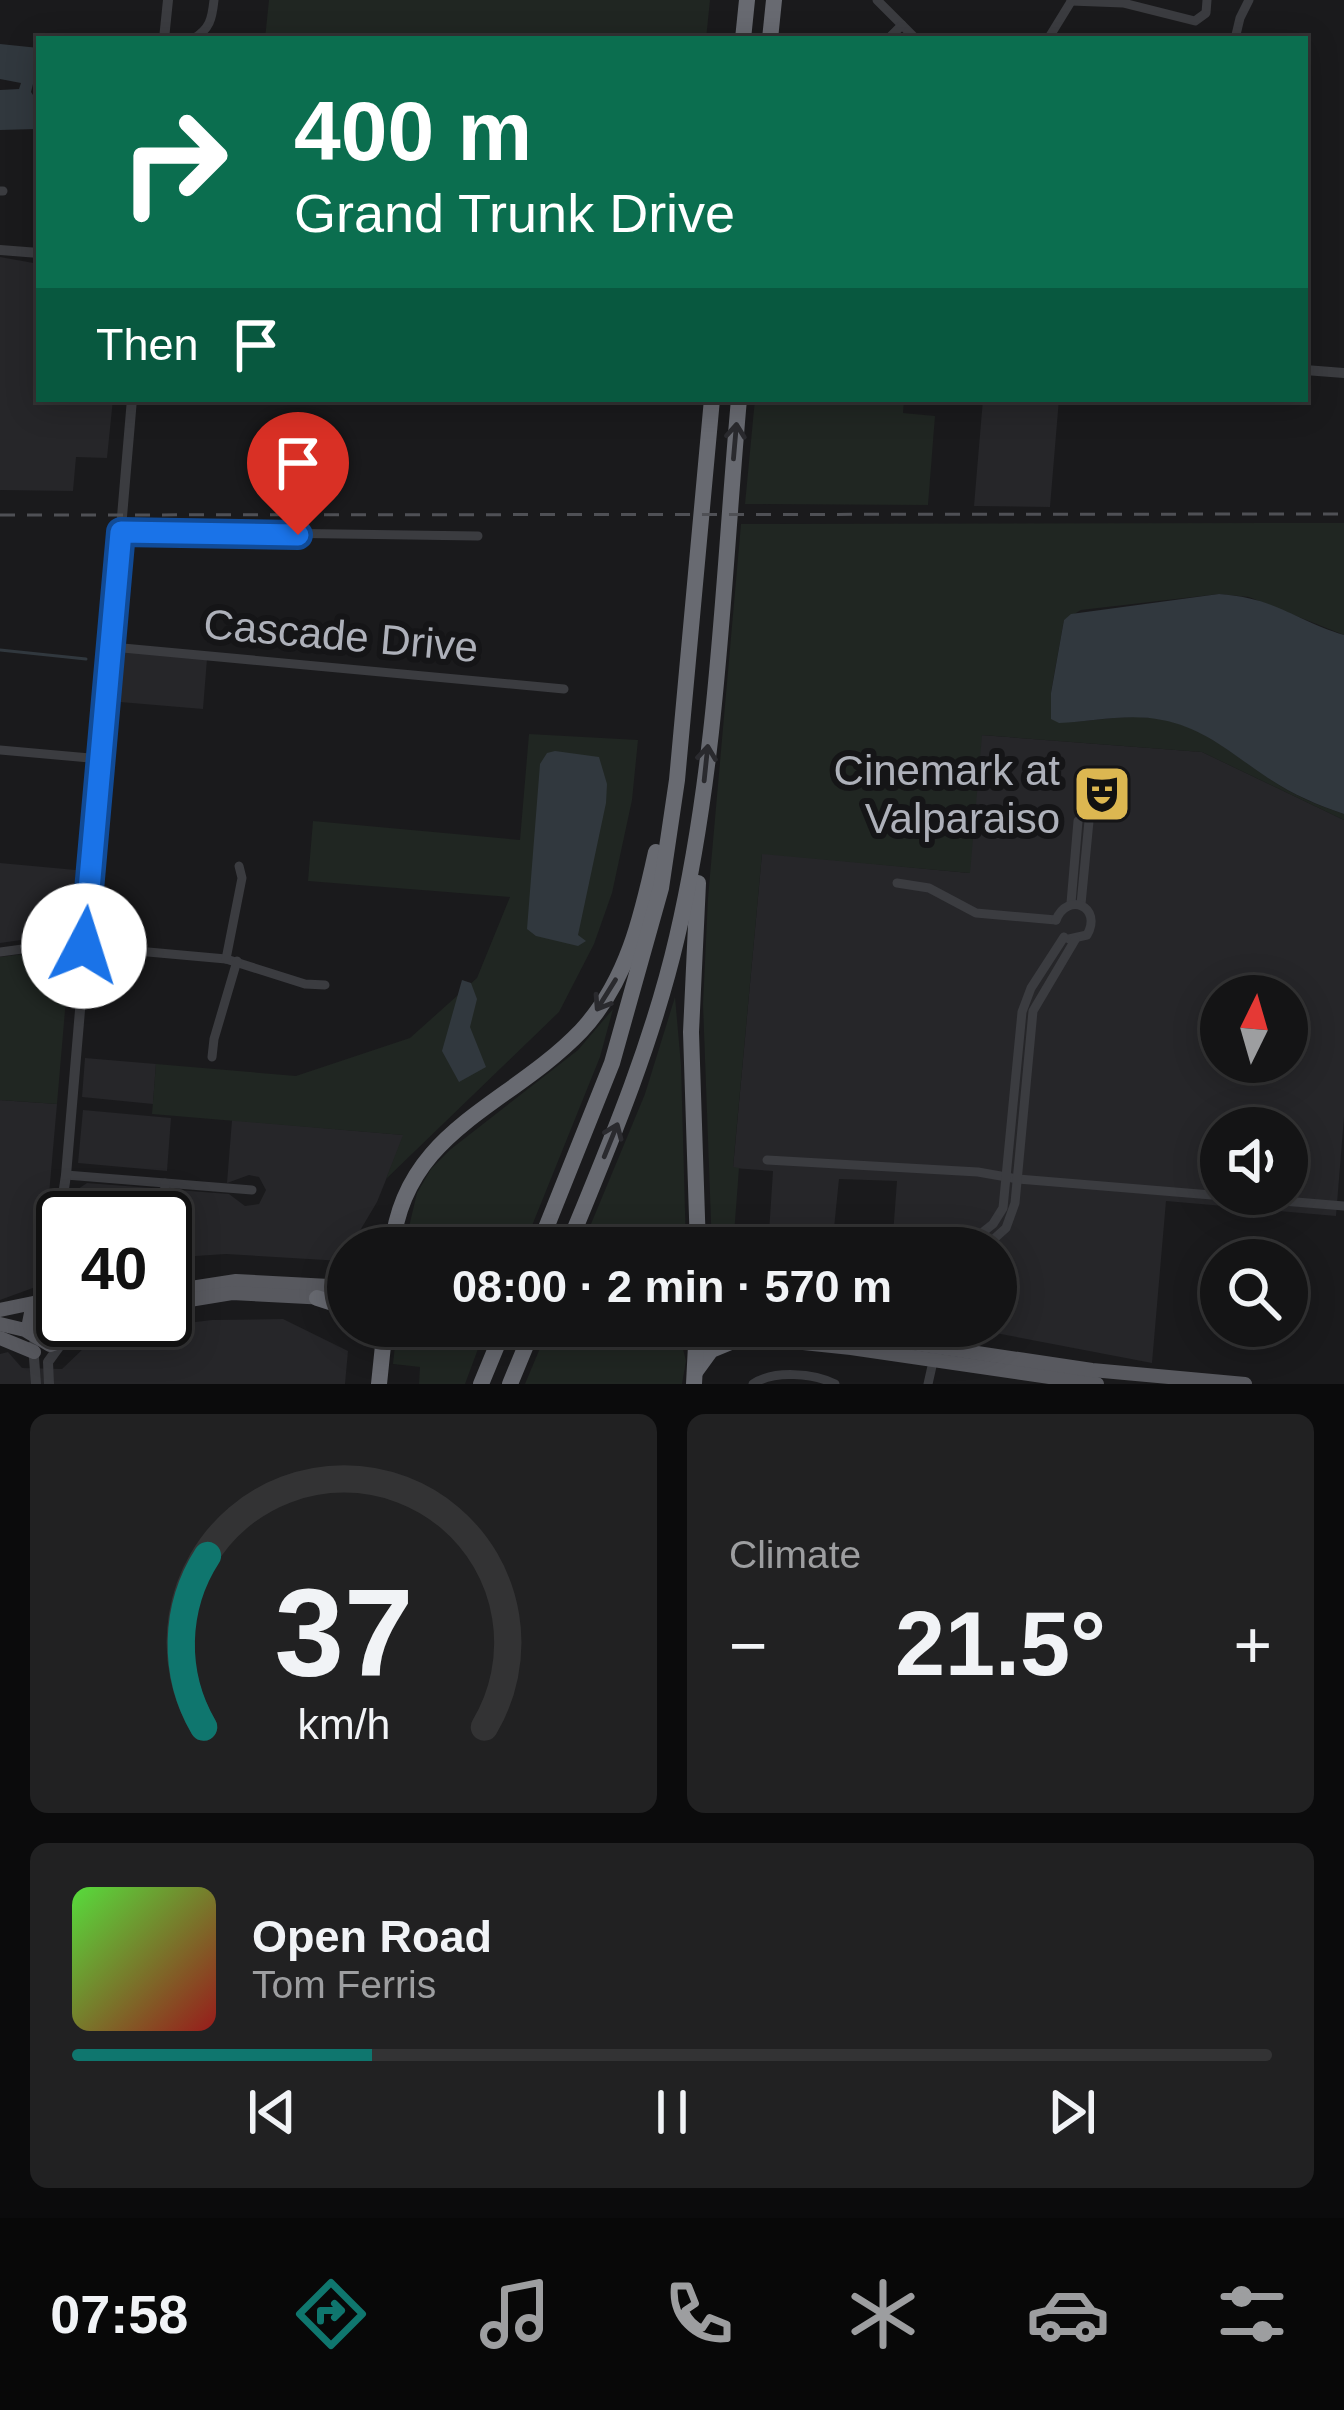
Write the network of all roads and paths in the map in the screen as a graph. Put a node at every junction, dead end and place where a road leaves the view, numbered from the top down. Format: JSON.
{"nodes":[{"id":1,"x":168,"y":0,"type":"edge"},
{"id":2,"x":214,"y":0,"type":"edge"},
{"id":3,"x":747,"y":0,"type":"edge"},
{"id":4,"x":774,"y":0,"type":"edge"},
{"id":5,"x":877,"y":0,"type":"edge"},
{"id":6,"x":1071,"y":0,"type":"edge"},
{"id":7,"x":1207,"y":0,"type":"edge"},
{"id":8,"x":1250,"y":0,"type":"edge"},
{"id":9,"x":902,"y":25,"type":"junction"},
{"id":10,"x":164,"y":36,"type":"edge"},
{"id":11,"x":198,"y":36,"type":"edge"},
{"id":12,"x":743,"y":36,"type":"edge"},
{"id":13,"x":770,"y":36,"type":"edge"},
{"id":14,"x":891,"y":36,"type":"edge"},
{"id":15,"x":913,"y":36,"type":"edge"},
{"id":16,"x":1050,"y":36,"type":"edge"},
{"id":17,"x":1236,"y":36,"type":"edge"},
{"id":18,"x":0,"y":250,"type":"edge"},
{"id":19,"x":36,"y":253,"type":"edge"},
{"id":20,"x":1308,"y":370,"type":"edge"},
{"id":21,"x":1344,"y":373,"type":"edge"},
{"id":22,"x":132,"y":402,"type":"edge"},
{"id":23,"x":712,"y":402,"type":"edge"},
{"id":24,"x":739,"y":402,"type":"edge"},
{"id":25,"x":121,"y":532,"type":"junction"},
{"id":26,"x":478,"y":536,"type":"dead end"},
{"id":27,"x":112,"y":647,"type":"junction"},
{"id":28,"x":564,"y":688,"type":"dead end"},
{"id":29,"x":682,"y":722,"type":"junction"},
{"id":30,"x":0,"y":750,"type":"edge"},
{"id":31,"x":101,"y":759,"type":"junction"},
{"id":32,"x":700,"y":820,"type":"junction"},
{"id":33,"x":1083,"y":821,"type":"dead end"},
{"id":34,"x":239,"y":866,"type":"dead end"},
{"id":35,"x":897,"y":883,"type":"dead end"},
{"id":36,"x":1076,"y":904,"type":"junction"},
{"id":37,"x":1056,"y":920,"type":"junction"},
{"id":38,"x":1070,"y":939,"type":"junction"},
{"id":39,"x":84,"y":946,"type":"junction"},
{"id":40,"x":0,"y":952,"type":"edge"},
{"id":41,"x":231,"y":960,"type":"junction"},
{"id":42,"x":325,"y":985,"type":"dead end"},
{"id":43,"x":212,"y":1058,"type":"dead end"},
{"id":44,"x":767,"y":1160,"type":"dead end"},
{"id":45,"x":66,"y":1175,"type":"junction"},
{"id":46,"x":1012,"y":1179,"type":"junction"},
{"id":47,"x":165,"y":1184,"type":"junction"},
{"id":48,"x":252,"y":1190,"type":"dead end"},
{"id":49,"x":64,"y":1191,"type":"edge"},
{"id":50,"x":165,"y":1191,"type":"edge"},
{"id":51,"x":1344,"y":1207,"type":"edge"},
{"id":52,"x":395,"y":1227,"type":"edge"},
{"id":53,"x":546,"y":1227,"type":"edge"},
{"id":54,"x":575,"y":1227,"type":"edge"},
{"id":55,"x":697,"y":1227,"type":"edge"},
{"id":56,"x":988,"y":1227,"type":"edge"},
{"id":57,"x":1002,"y":1227,"type":"edge"},
{"id":58,"x":327,"y":1286,"type":"edge"},
{"id":59,"x":192,"y":1288,"type":"edge"},
{"id":60,"x":317,"y":1298,"type":"joint"},
{"id":61,"x":192,"y":1300,"type":"edge"},
{"id":62,"x":327,"y":1300,"type":"edge"},
{"id":63,"x":36,"y":1302,"type":"edge"},
{"id":64,"x":36,"y":1306,"type":"edge"},
{"id":65,"x":0,"y":1310,"type":"edge"},
{"id":66,"x":0,"y":1324,"type":"edge"},
{"id":67,"x":32,"y":1334,"type":"junction"},
{"id":68,"x":36,"y":1337,"type":"edge"},
{"id":69,"x":0,"y":1338,"type":"edge"},
{"id":70,"x":60,"y":1347,"type":"edge"},
{"id":71,"x":379,"y":1347,"type":"edge"},
{"id":72,"x":383,"y":1347,"type":"edge"},
{"id":73,"x":496,"y":1347,"type":"edge"},
{"id":74,"x":525,"y":1347,"type":"edge"},
{"id":75,"x":696,"y":1347,"type":"edge"},
{"id":76,"x":718,"y":1347,"type":"edge"},
{"id":77,"x":867,"y":1347,"type":"edge"},
{"id":78,"x":903,"y":1347,"type":"edge"},
{"id":79,"x":933,"y":1347,"type":"edge"},
{"id":80,"x":935,"y":1347,"type":"edge"},
{"id":81,"x":34,"y":1352,"type":"junction"},
{"id":82,"x":933,"y":1353,"type":"junction"},
{"id":83,"x":382,"y":1358,"type":"junction"},
{"id":84,"x":694,"y":1378,"type":"edge"},
{"id":85,"x":1171,"y":1381,"type":"edge"},
{"id":86,"x":36,"y":1384,"type":"edge"},
{"id":87,"x":50,"y":1384,"type":"edge"},
{"id":88,"x":379,"y":1384,"type":"edge"},
{"id":89,"x":481,"y":1384,"type":"edge"},
{"id":90,"x":510,"y":1384,"type":"edge"},
{"id":91,"x":753,"y":1384,"type":"edge"},
{"id":92,"x":835,"y":1384,"type":"edge"},
{"id":93,"x":928,"y":1384,"type":"edge"},
{"id":94,"x":1097,"y":1384,"type":"edge"},
{"id":95,"x":1245,"y":1384,"type":"edge"}],
"edges":[{"from":1,"to":10,"type":"street"},
{"from":2,"to":11,"type":"street"},
{"from":3,"to":12,"type":"highway"},
{"from":4,"to":13,"type":"highway"},
{"from":5,"to":9,"type":"street"},
{"from":6,"to":7,"type":"street"},
{"from":6,"to":16,"type":"street"},
{"from":8,"to":17,"type":"street"},
{"from":9,"to":14,"type":"street"},
{"from":9,"to":15,"type":"street"},
{"from":18,"to":19,"type":"street"},
{"from":20,"to":21,"type":"street"},
{"from":22,"to":25,"type":"street"},
{"from":23,"to":29,"type":"highway"},
{"from":32,"to":24,"type":"highway","one_way":true},
{"from":25,"to":26,"type":"street"},
{"from":25,"to":27,"type":"street"},
{"from":27,"to":28,"type":"street","name":"Cascade Drive"},
{"from":27,"to":31,"type":"street"},
{"from":29,"to":52,"type":"highway","one_way":true},
{"from":29,"to":53,"type":"highway"},
{"from":30,"to":31,"type":"street"},
{"from":31,"to":39,"type":"street"},
{"from":54,"to":32,"type":"highway","one_way":true},
{"from":32,"to":55,"type":"highway"},
{"from":33,"to":36,"type":"street"},
{"from":34,"to":41,"type":"street"},
{"from":35,"to":37,"type":"street"},
{"from":36,"to":37,"type":"street"},
{"from":36,"to":38,"type":"street"},
{"from":37,"to":38,"type":"street"},
{"from":38,"to":46,"type":"street"},
{"from":39,"to":40,"type":"street"},
{"from":39,"to":41,"type":"street"},
{"from":39,"to":45,"type":"street"},
{"from":41,"to":42,"type":"street"},
{"from":41,"to":43,"type":"street"},
{"from":44,"to":46,"type":"street"},
{"from":45,"to":47,"type":"street"},
{"from":45,"to":49,"type":"street"},
{"from":46,"to":51,"type":"street"},
{"from":46,"to":56,"type":"street"},
{"from":46,"to":57,"type":"street"},
{"from":47,"to":48,"type":"street"},
{"from":47,"to":50,"type":"street"},
{"from":58,"to":59,"type":"main road"},
{"from":60,"to":61,"type":"main road"},
{"from":60,"to":62,"type":"highway"},
{"from":63,"to":65,"type":"main road"},
{"from":64,"to":67,"type":"main road"},
{"from":66,"to":67,"type":"main road"},
{"from":67,"to":68,"type":"main road"},
{"from":67,"to":81,"type":"street"},
{"from":69,"to":81,"type":"main road"},
{"from":70,"to":87,"type":"street"},
{"from":71,"to":83,"type":"highway"},
{"from":72,"to":83,"type":"highway"},
{"from":73,"to":89,"type":"highway"},
{"from":74,"to":90,"type":"highway"},
{"from":75,"to":84,"type":"highway"},
{"from":76,"to":84,"type":"highway"},
{"from":77,"to":82,"type":"main road"},
{"from":78,"to":82,"type":"main road"},
{"from":79,"to":82,"type":"street"},
{"from":80,"to":82,"type":"street"},
{"from":81,"to":86,"type":"street"},
{"from":82,"to":85,"type":"main road"},
{"from":82,"to":93,"type":"street"},
{"from":82,"to":94,"type":"main road"},
{"from":83,"to":88,"type":"highway"},
{"from":85,"to":95,"type":"main road"},
{"from":91,"to":92,"type":"street"}]}
